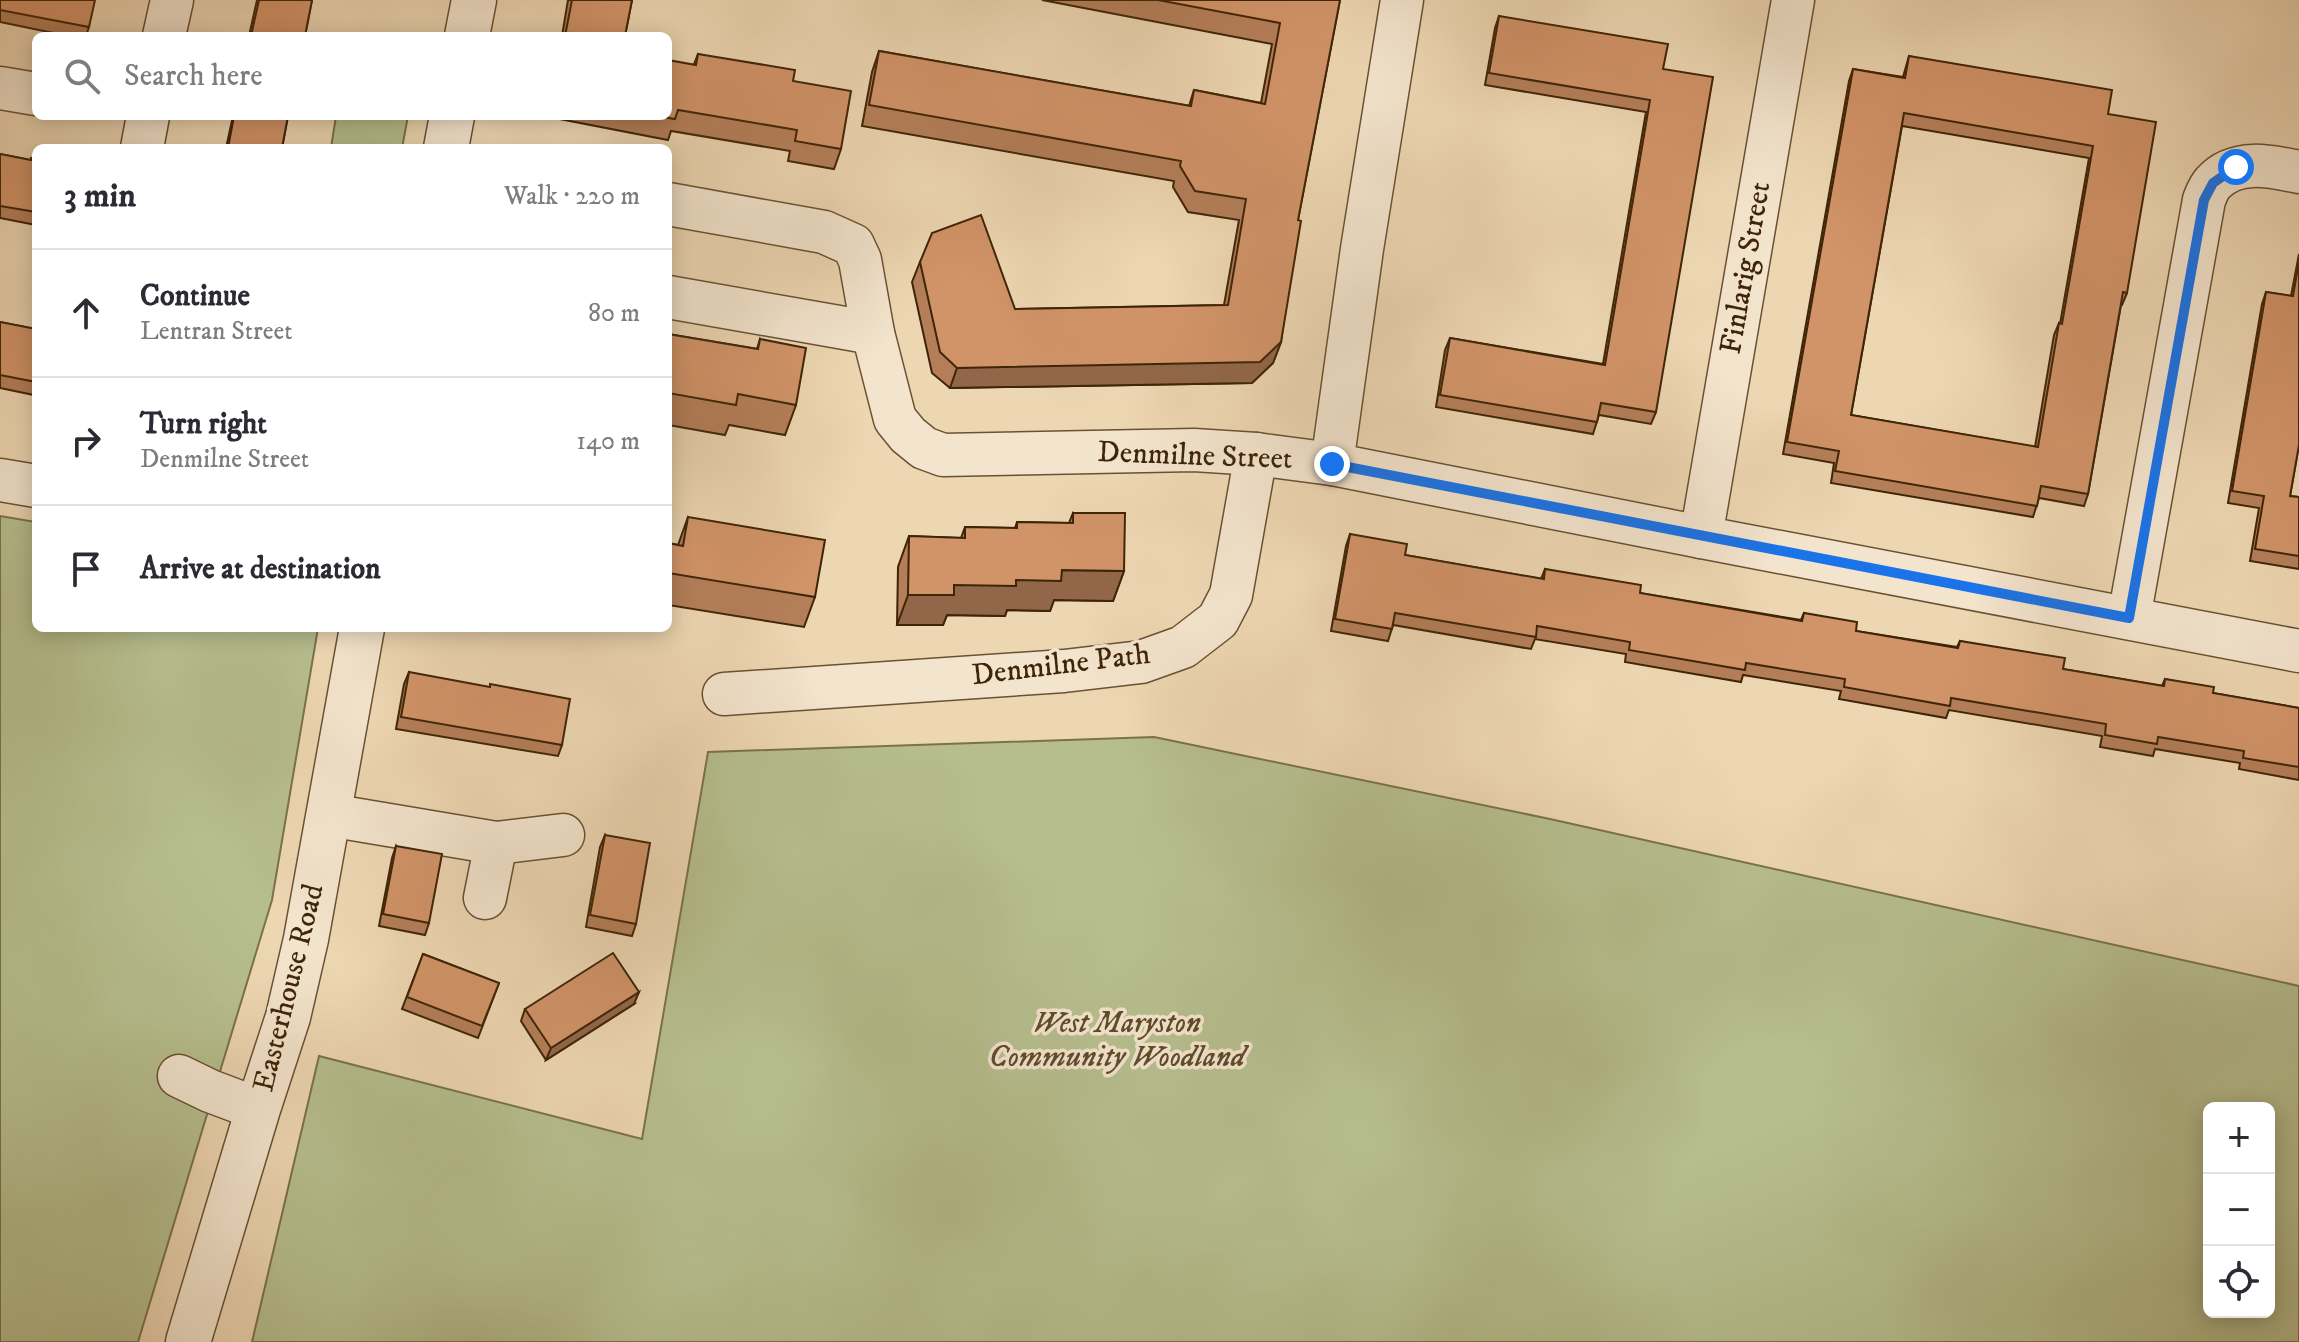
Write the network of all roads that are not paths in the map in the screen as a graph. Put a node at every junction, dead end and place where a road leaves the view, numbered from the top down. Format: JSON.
{"nodes":[{"id":1,"x":172,"y":0,"type":"edge"},
{"id":2,"x":474,"y":0,"type":"edge"},
{"id":3,"x":1402,"y":0,"type":"edge"},
{"id":4,"x":1793,"y":0,"type":"edge"},
{"id":5,"x":165,"y":32,"type":"edge"},
{"id":6,"x":468,"y":32,"type":"edge"},
{"id":7,"x":0,"y":88,"type":"edge"},
{"id":8,"x":32,"y":93,"type":"edge"},
{"id":9,"x":147,"y":120,"type":"edge"},
{"id":10,"x":451,"y":120,"type":"edge"},
{"id":11,"x":143,"y":144,"type":"edge"},
{"id":12,"x":447,"y":144,"type":"edge"},
{"id":13,"x":2299,"y":172,"type":"edge"},
{"id":14,"x":672,"y":205,"type":"edge"},
{"id":15,"x":672,"y":298,"type":"edge"},
{"id":16,"x":873,"y":333,"type":"junction"},
{"id":17,"x":1256,"y":454,"type":"junction"},
{"id":18,"x":1332,"y":464,"type":"junction"},
{"id":19,"x":0,"y":480,"type":"edge"},
{"id":20,"x":32,"y":485,"type":"edge"},
{"id":21,"x":1701,"y":537,"type":"junction"},
{"id":22,"x":2129,"y":618,"type":"junction"},
{"id":23,"x":361,"y":632,"type":"edge"},
{"id":24,"x":2299,"y":651,"type":"edge"},
{"id":25,"x":724,"y":694,"type":"dead end"},
{"id":26,"x":329,"y":815,"type":"junction"},
{"id":27,"x":563,"y":835,"type":"dead end"},
{"id":28,"x":496,"y":843,"type":"junction"},
{"id":29,"x":485,"y":898,"type":"dead end"},
{"id":30,"x":179,"y":1076,"type":"dead end"},
{"id":31,"x":258,"y":1109,"type":"junction"},
{"id":32,"x":188,"y":1342,"type":"edge"}],
"edges":[{"from":1,"to":5,"type":"street"},
{"from":2,"to":6,"type":"street"},
{"from":3,"to":18,"type":"street"},
{"from":4,"to":21,"type":"street","name":"Finlarig Street"},
{"from":7,"to":8,"type":"street"},
{"from":9,"to":11,"type":"street"},
{"from":10,"to":12,"type":"street"},
{"from":13,"to":22,"type":"street"},
{"from":14,"to":16,"type":"street","name":"Denmilne Street"},
{"from":15,"to":16,"type":"street"},
{"from":16,"to":17,"type":"street","name":"Denmilne Street"},
{"from":17,"to":18,"type":"street","name":"Denmilne Street"},
{"from":17,"to":25,"type":"street","name":"Denmilne Path"},
{"from":18,"to":21,"type":"street","name":"Denmilne Street"},
{"from":19,"to":20,"type":"street"},
{"from":21,"to":22,"type":"street","name":"Denmilne Street"},
{"from":22,"to":24,"type":"street","name":"Denmilne Street"},
{"from":23,"to":26,"type":"street","name":"Easterhouse Road"},
{"from":26,"to":28,"type":"street"},
{"from":26,"to":31,"type":"street","name":"Easterhouse Road"},
{"from":27,"to":28,"type":"street"},
{"from":28,"to":29,"type":"street"},
{"from":30,"to":31,"type":"street"},
{"from":31,"to":32,"type":"street","name":"Easterhouse Road"}]}
